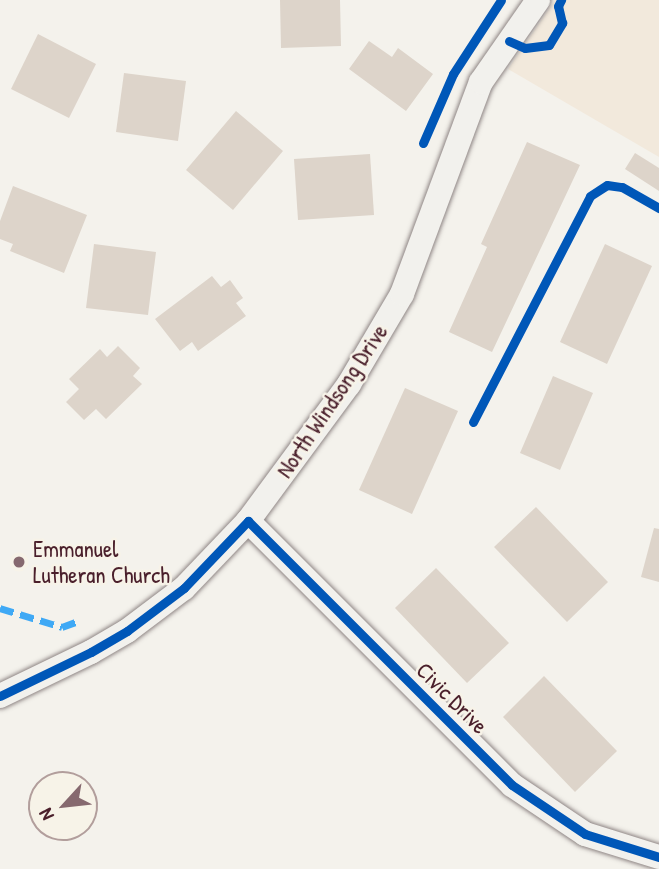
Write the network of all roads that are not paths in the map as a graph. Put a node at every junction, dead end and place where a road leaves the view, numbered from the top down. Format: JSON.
{"nodes":[{"id":1,"x":538,"y":0,"type":"edge"},
{"id":2,"x":248,"y":522,"type":"junction"},
{"id":3,"x":0,"y":696,"type":"edge"},
{"id":4,"x":659,"y":856,"type":"edge"}],
"edges":[{"from":1,"to":2,"type":"street","name":"North Windsong Drive"},
{"from":2,"to":3,"type":"street","name":"North Windsong Drive"},
{"from":2,"to":4,"type":"street","name":"Civic Drive"}]}
